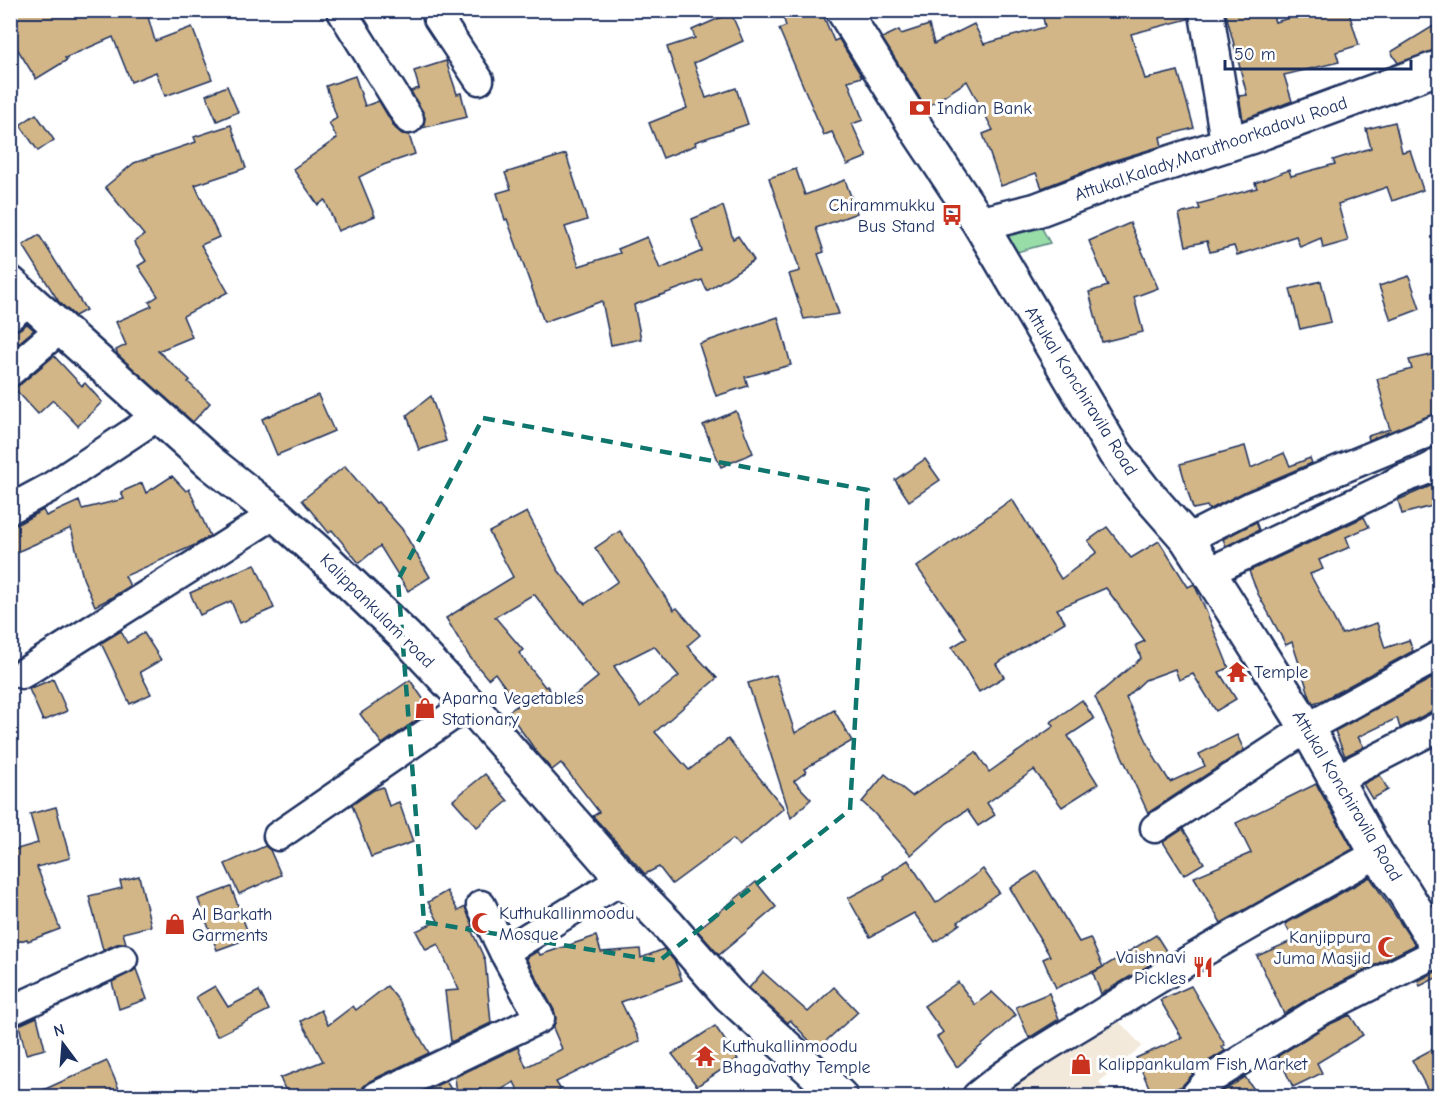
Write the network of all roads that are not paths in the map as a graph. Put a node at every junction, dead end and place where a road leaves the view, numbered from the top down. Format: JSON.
{"nodes":[{"id":1,"x":341,"y":10,"type":"edge"},
{"id":2,"x":436,"y":10,"type":"edge"},
{"id":3,"x":843,"y":10,"type":"edge"},
{"id":4,"x":1206,"y":10,"type":"edge"},
{"id":5,"x":1440,"y":67,"type":"edge"},
{"id":6,"x":479,"y":80,"type":"dead end"},
{"id":7,"x":409,"y":119,"type":"dead end"},
{"id":8,"x":1228,"y":144,"type":"junction"},
{"id":9,"x":980,"y":224,"type":"junction"},
{"id":10,"x":17,"y":300,"type":"edge"},
{"id":11,"x":61,"y":328,"type":"junction"},
{"id":12,"x":10,"y":372,"type":"edge"},
{"id":13,"x":158,"y":416,"type":"junction"},
{"id":14,"x":1440,"y":428,"type":"edge"},
{"id":15,"x":1440,"y":461,"type":"edge"},
{"id":16,"x":10,"y":509,"type":"edge"},
{"id":17,"x":275,"y":514,"type":"junction"},
{"id":18,"x":1187,"y":539,"type":"junction"},
{"id":19,"x":1209,"y":572,"type":"junction"},
{"id":20,"x":1440,"y":656,"type":"edge"},
{"id":21,"x":22,"y":674,"type":"dead end"},
{"id":22,"x":469,"y":704,"type":"junction"},
{"id":23,"x":1440,"y":726,"type":"edge"},
{"id":24,"x":1307,"y":728,"type":"junction"},
{"id":25,"x":1335,"y":780,"type":"junction"},
{"id":26,"x":1155,"y":828,"type":"dead end"},
{"id":27,"x":278,"y":836,"type":"dead end"},
{"id":28,"x":1377,"y":854,"type":"junction"},
{"id":29,"x":623,"y":879,"type":"junction"},
{"id":30,"x":481,"y":905,"type":"dead end"},
{"id":31,"x":1440,"y":951,"type":"edge"},
{"id":32,"x":504,"y":952,"type":"junction"},
{"id":33,"x":123,"y":959,"type":"dead end"},
{"id":34,"x":10,"y":1011,"type":"edge"},
{"id":35,"x":377,"y":1096,"type":"edge"},
{"id":36,"x":840,"y":1096,"type":"edge"},
{"id":37,"x":977,"y":1096,"type":"edge"},
{"id":38,"x":1195,"y":1096,"type":"edge"}],
"edges":[{"from":1,"to":7,"type":"street"},
{"from":2,"to":6,"type":"street"},
{"from":3,"to":9,"type":"street","name":"Attukal Konchiravila Road"},
{"from":4,"to":8,"type":"street"},
{"from":5,"to":8,"type":"street","name":"Attukal,Kalady,Maruthoorkadavu Road"},
{"from":8,"to":9,"type":"street","name":"Attukal,Kalady,Maruthoorkadavu Road"},
{"from":9,"to":18,"type":"street","name":"Attukal Konchiravila Road"},
{"from":10,"to":11,"type":"street","name":"Kalippankulam road"},
{"from":11,"to":12,"type":"street"},
{"from":11,"to":13,"type":"street","name":"Kalippankulam road"},
{"from":13,"to":16,"type":"street"},
{"from":13,"to":17,"type":"street","name":"Kalippankulam road"},
{"from":14,"to":18,"type":"street"},
{"from":15,"to":19,"type":"street"},
{"from":17,"to":21,"type":"street"},
{"from":17,"to":22,"type":"street","name":"Kalippankulam road"},
{"from":18,"to":19,"type":"street","name":"Attukal Konchiravila Road"},
{"from":19,"to":24,"type":"street","name":"Attukal Konchiravila Road"},
{"from":20,"to":24,"type":"street"},
{"from":22,"to":27,"type":"street"},
{"from":22,"to":29,"type":"street","name":"Kalippankulam road"},
{"from":23,"to":25,"type":"street"},
{"from":24,"to":25,"type":"street","name":"Attukal Konchiravila Road"},
{"from":24,"to":26,"type":"street"},
{"from":25,"to":28,"type":"street","name":"Attukal Konchiravila Road"},
{"from":28,"to":31,"type":"street","name":"Attukal Konchiravila Road"},
{"from":28,"to":37,"type":"street"},
{"from":29,"to":32,"type":"street"},
{"from":29,"to":36,"type":"street","name":"Kalippankulam road"},
{"from":30,"to":32,"type":"street"},
{"from":31,"to":38,"type":"street"},
{"from":32,"to":35,"type":"street"},
{"from":33,"to":34,"type":"street"}]}
